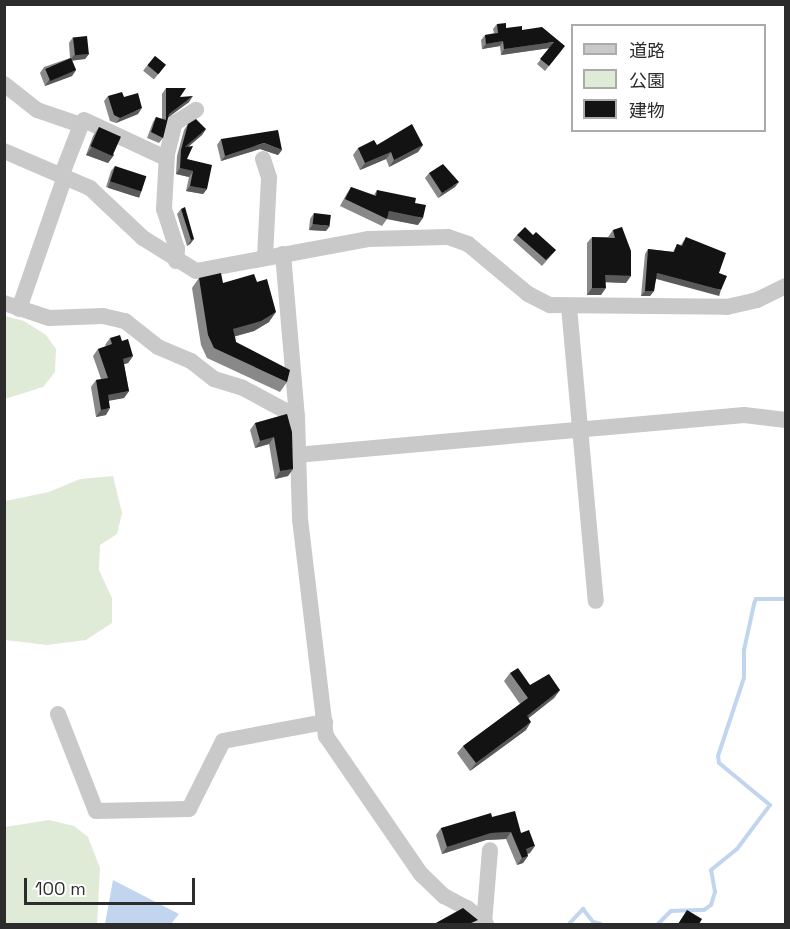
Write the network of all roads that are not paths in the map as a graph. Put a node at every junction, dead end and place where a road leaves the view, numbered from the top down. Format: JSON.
{"nodes":[{"id":1,"x":4,"y":84,"type":"edge"},
{"id":2,"x":196,"y":110,"type":"dead end"},
{"id":3,"x":84,"y":120,"type":"dead end"},
{"id":4,"x":4,"y":151,"type":"edge"},
{"id":5,"x":166,"y":158,"type":"junction"},
{"id":6,"x":263,"y":159,"type":"dead end"},
{"id":7,"x":63,"y":175,"type":"junction"},
{"id":8,"x":283,"y":254,"type":"junction"},
{"id":9,"x":266,"y":258,"type":"junction"},
{"id":10,"x":176,"y":261,"type":"junction"},
{"id":11,"x":786,"y":286,"type":"edge"},
{"id":12,"x":11,"y":306,"type":"edge"},
{"id":13,"x":569,"y":307,"type":"junction"},
{"id":14,"x":297,"y":417,"type":"junction"},
{"id":15,"x":786,"y":420,"type":"edge"},
{"id":16,"x":580,"y":431,"type":"junction"},
{"id":17,"x":296,"y":455,"type":"junction"},
{"id":18,"x":596,"y":601,"type":"dead end"},
{"id":19,"x":58,"y":714,"type":"dead end"},
{"id":20,"x":325,"y":722,"type":"junction"},
{"id":21,"x":490,"y":850,"type":"dead end"},
{"id":22,"x":485,"y":924,"type":"edge"}],
"edges":[{"from":1,"to":7,"type":"street"},
{"from":2,"to":5,"type":"street"},
{"from":3,"to":5,"type":"street"},
{"from":4,"to":7,"type":"street"},
{"from":5,"to":10,"type":"street"},
{"from":6,"to":9,"type":"street"},
{"from":7,"to":10,"type":"street"},
{"from":7,"to":12,"type":"street"},
{"from":8,"to":9,"type":"street"},
{"from":8,"to":13,"type":"street"},
{"from":8,"to":14,"type":"street"},
{"from":9,"to":10,"type":"street"},
{"from":11,"to":13,"type":"street"},
{"from":12,"to":14,"type":"street"},
{"from":13,"to":16,"type":"street"},
{"from":14,"to":17,"type":"street"},
{"from":15,"to":16,"type":"street"},
{"from":16,"to":17,"type":"street"},
{"from":16,"to":18,"type":"street"},
{"from":17,"to":20,"type":"street"},
{"from":19,"to":20,"type":"street"},
{"from":20,"to":22,"type":"street"},
{"from":21,"to":22,"type":"street"}]}
